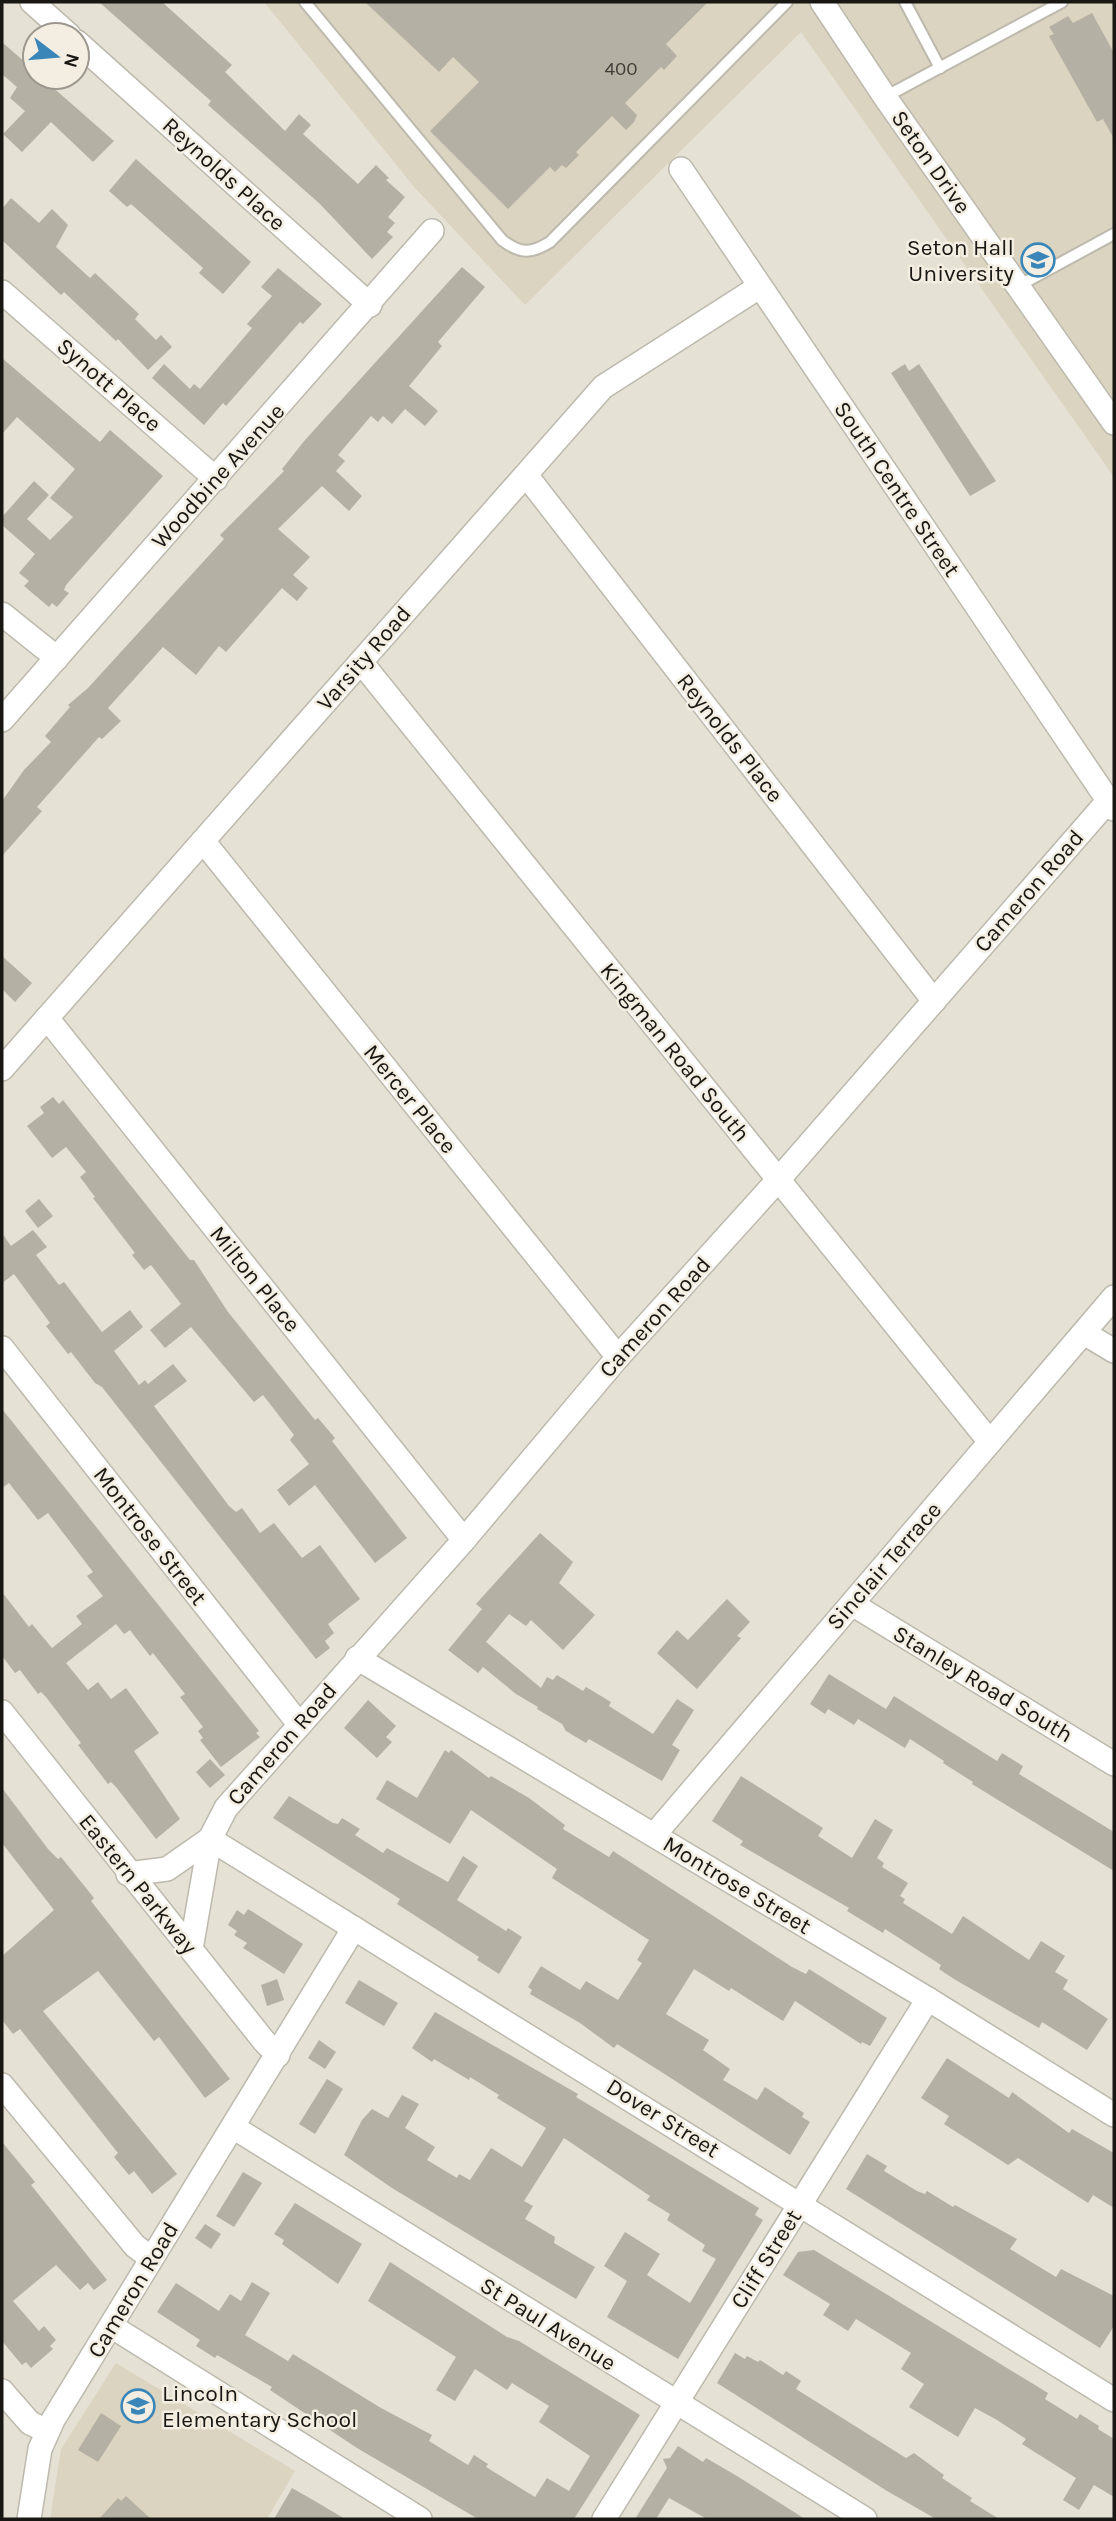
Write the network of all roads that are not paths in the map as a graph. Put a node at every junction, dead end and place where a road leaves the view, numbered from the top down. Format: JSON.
{"nodes":[{"id":1,"x":32,"y":2,"type":"edge"},
{"id":2,"x":305,"y":2,"type":"edge"},
{"id":3,"x":787,"y":2,"type":"edge"},
{"id":4,"x":822,"y":2,"type":"edge"},
{"id":5,"x":905,"y":2,"type":"edge"},
{"id":6,"x":1062,"y":2,"type":"edge"},
{"id":7,"x":53,"y":21,"type":"edge"},
{"id":8,"x":91,"y":55,"type":"edge"},
{"id":9,"x":940,"y":68,"type":"junction"},
{"id":10,"x":885,"y":97,"type":"junction"},
{"id":11,"x":681,"y":169,"type":"dead end"},
{"id":12,"x":432,"y":232,"type":"dead end"},
{"id":13,"x":1114,"y":234,"type":"edge"},
{"id":14,"x":1018,"y":286,"type":"junction"},
{"id":15,"x":759,"y":287,"type":"junction"},
{"id":16,"x":2,"y":292,"type":"edge"},
{"id":17,"x":370,"y":305,"type":"junction"},
{"id":18,"x":1114,"y":423,"type":"edge"},
{"id":19,"x":526,"y":475,"type":"junction"},
{"id":20,"x":216,"y":479,"type":"junction"},
{"id":21,"x":2,"y":614,"type":"edge"},
{"id":22,"x":57,"y":658,"type":"junction"},
{"id":23,"x":361,"y":662,"type":"junction"},
{"id":24,"x":2,"y":720,"type":"edge"},
{"id":25,"x":1111,"y":805,"type":"edge"},
{"id":26,"x":203,"y":841,"type":"junction"},
{"id":27,"x":934,"y":1001,"type":"junction"},
{"id":28,"x":47,"y":1018,"type":"junction"},
{"id":29,"x":2,"y":1069,"type":"edge"},
{"id":30,"x":778,"y":1180,"type":"junction"},
{"id":31,"x":1114,"y":1297,"type":"edge"},
{"id":32,"x":1084,"y":1333,"type":"junction"},
{"id":33,"x":2,"y":1348,"type":"edge"},
{"id":34,"x":1114,"y":1351,"type":"edge"},
{"id":35,"x":618,"y":1357,"type":"junction"},
{"id":36,"x":990,"y":1442,"type":"junction"},
{"id":37,"x":464,"y":1540,"type":"junction"},
{"id":38,"x":852,"y":1604,"type":"junction"},
{"id":39,"x":357,"y":1658,"type":"junction"},
{"id":40,"x":2,"y":1712,"type":"edge"},
{"id":41,"x":299,"y":1724,"type":"junction"},
{"id":42,"x":1114,"y":1764,"type":"edge"},
{"id":43,"x":654,"y":1835,"type":"junction"},
{"id":44,"x":210,"y":1839,"type":"junction"},
{"id":45,"x":128,"y":1874,"type":"junction"},
{"id":46,"x":354,"y":1928,"type":"junction"},
{"id":47,"x":191,"y":1949,"type":"junction"},
{"id":48,"x":928,"y":1999,"type":"junction"},
{"id":49,"x":278,"y":2054,"type":"junction"},
{"id":50,"x":2,"y":2085,"type":"edge"},
{"id":51,"x":1114,"y":2115,"type":"edge"},
{"id":52,"x":233,"y":2127,"type":"junction"},
{"id":53,"x":801,"y":2203,"type":"junction"},
{"id":54,"x":151,"y":2258,"type":"junction"},
{"id":55,"x":111,"y":2326,"type":"junction"},
{"id":56,"x":2,"y":2391,"type":"edge"},
{"id":57,"x":1112,"y":2395,"type":"edge"},
{"id":58,"x":677,"y":2404,"type":"junction"},
{"id":59,"x":47,"y":2431,"type":"junction"},
{"id":60,"x":29,"y":2519,"type":"edge"},
{"id":61,"x":420,"y":2519,"type":"edge"},
{"id":62,"x":604,"y":2519,"type":"edge"},
{"id":63,"x":865,"y":2519,"type":"edge"}],
"edges":[{"from":1,"to":7,"type":"street"},
{"from":2,"to":3,"type":"lane"},
{"from":4,"to":10,"type":"street","name":"Seton Drive"},
{"from":5,"to":9,"type":"lane"},
{"from":6,"to":9,"type":"lane"},
{"from":8,"to":17,"type":"street","name":"Reynolds Place"},
{"from":9,"to":10,"type":"lane"},
{"from":10,"to":14,"type":"street","name":"Seton Drive"},
{"from":11,"to":15,"type":"street","name":"South Centre Street"},
{"from":12,"to":17,"type":"street","name":"Woodbine Avenue"},
{"from":13,"to":14,"type":"lane"},
{"from":14,"to":18,"type":"street","name":"Seton Drive"},
{"from":15,"to":19,"type":"street","name":"Varsity Road"},
{"from":15,"to":25,"type":"street","name":"South Centre Street"},
{"from":16,"to":20,"type":"street","name":"Synott Place"},
{"from":17,"to":20,"type":"street","name":"Woodbine Avenue"},
{"from":19,"to":23,"type":"street","name":"Varsity Road"},
{"from":19,"to":27,"type":"street","name":"Reynolds Place"},
{"from":20,"to":22,"type":"street","name":"Woodbine Avenue"},
{"from":21,"to":22,"type":"street"},
{"from":22,"to":24,"type":"street","name":"Woodbine Avenue"},
{"from":23,"to":26,"type":"street","name":"Varsity Road"},
{"from":23,"to":30,"type":"street","name":"Kingman Road South"},
{"from":25,"to":27,"type":"street","name":"Cameron Road"},
{"from":26,"to":28,"type":"street","name":"Varsity Road"},
{"from":26,"to":35,"type":"street","name":"Mercer Place"},
{"from":27,"to":30,"type":"street","name":"Cameron Road"},
{"from":28,"to":29,"type":"street","name":"Varsity Road"},
{"from":28,"to":37,"type":"street","name":"Milton Place"},
{"from":30,"to":35,"type":"street","name":"Cameron Road"},
{"from":30,"to":36,"type":"street","name":"Kingman Road South"},
{"from":31,"to":32,"type":"street","name":"Sinclair Terrace"},
{"from":32,"to":34,"type":"street"},
{"from":32,"to":36,"type":"street","name":"Sinclair Terrace"},
{"from":33,"to":41,"type":"street","name":"Montrose Street"},
{"from":35,"to":37,"type":"street","name":"Cameron Road"},
{"from":36,"to":38,"type":"street","name":"Sinclair Terrace"},
{"from":37,"to":39,"type":"street","name":"Cameron Road"},
{"from":38,"to":42,"type":"street","name":"Stanley Road South"},
{"from":38,"to":43,"type":"street","name":"Sinclair Terrace"},
{"from":39,"to":41,"type":"street","name":"Cameron Road"},
{"from":39,"to":43,"type":"street","name":"Montrose Street"},
{"from":40,"to":45,"type":"street","name":"Eastern Parkway"},
{"from":41,"to":44,"type":"street","name":"Cameron Road"},
{"from":43,"to":48,"type":"street","name":"Montrose Street"},
{"from":44,"to":45,"type":"street","name":"Cameron Road"},
{"from":44,"to":46,"type":"street","name":"Dover Street"},
{"from":44,"to":47,"type":"street","name":"Cameron Road"},
{"from":45,"to":47,"type":"street","name":"Eastern Parkway"},
{"from":46,"to":49,"type":"street","name":"Cameron Road"},
{"from":46,"to":53,"type":"street","name":"Dover Street"},
{"from":47,"to":49,"type":"street","name":"Eastern Parkway"},
{"from":48,"to":51,"type":"street","name":"Montrose Street"},
{"from":48,"to":53,"type":"street","name":"Cliff Street"},
{"from":49,"to":52,"type":"street","name":"Cameron Road"},
{"from":50,"to":54,"type":"street"},
{"from":52,"to":54,"type":"street","name":"Cameron Road"},
{"from":52,"to":58,"type":"street","name":"St Paul Avenue"},
{"from":53,"to":57,"type":"street","name":"Dover Street"},
{"from":53,"to":58,"type":"street","name":"Cliff Street"},
{"from":54,"to":55,"type":"street","name":"Cameron Road"},
{"from":55,"to":59,"type":"street","name":"Cameron Road"},
{"from":55,"to":61,"type":"street"},
{"from":56,"to":59,"type":"street"},
{"from":58,"to":62,"type":"street","name":"Cliff Street"},
{"from":58,"to":63,"type":"street","name":"St Paul Avenue"},
{"from":59,"to":60,"type":"street","name":"Cameron Road"}]}
